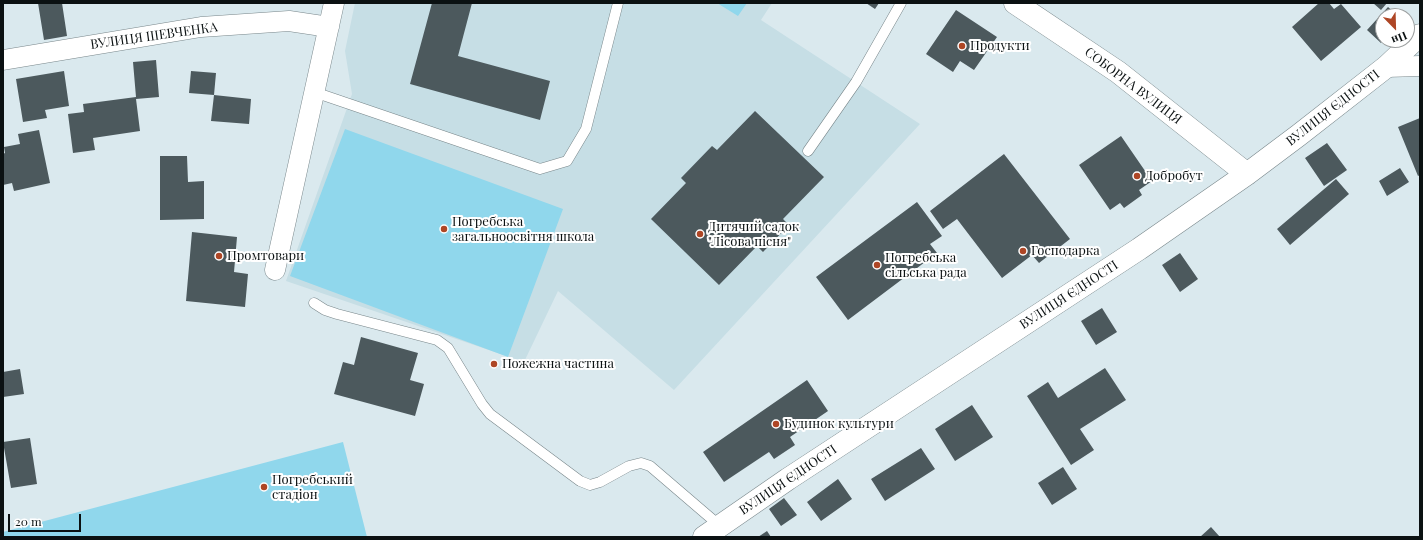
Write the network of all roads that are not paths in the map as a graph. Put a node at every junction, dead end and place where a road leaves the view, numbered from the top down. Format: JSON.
{"nodes":[{"id":1,"x":334,"y":3,"type":"edge"},
{"id":2,"x":618,"y":3,"type":"edge"},
{"id":3,"x":901,"y":3,"type":"edge"},
{"id":4,"x":1015,"y":3,"type":"edge"},
{"id":5,"x":329,"y":27,"type":"junction"},
{"id":6,"x":1420,"y":35,"type":"edge"},
{"id":7,"x":3,"y":60,"type":"edge"},
{"id":8,"x":1420,"y":66,"type":"edge"},
{"id":9,"x":1386,"y":67,"type":"junction"},
{"id":10,"x":314,"y":92,"type":"junction"},
{"id":11,"x":808,"y":151,"type":"dead end"},
{"id":12,"x":1247,"y":174,"type":"junction"},
{"id":13,"x":275,"y":270,"type":"dead end"},
{"id":14,"x":314,"y":303,"type":"dead end"},
{"id":15,"x":712,"y":532,"type":"edge"}],
"edges":[{"from":1,"to":5,"type":"street"},
{"from":2,"to":10,"type":"lane"},
{"from":3,"to":11,"type":"lane"},
{"from":4,"to":12,"type":"main road","name":"СОБОРНА ВУЛИЦЯ"},
{"from":5,"to":7,"type":"street","name":"ВУЛИЦЯ ШЕВЧЕНКА"},
{"from":5,"to":10,"type":"street"},
{"from":6,"to":9,"type":"main road","name":"ВУЛИЦЯ ЄДНОСТІ"},
{"from":8,"to":9,"type":"street"},
{"from":9,"to":12,"type":"main road","name":"ВУЛИЦЯ ЄДНОСТІ"},
{"from":10,"to":13,"type":"street"},
{"from":12,"to":15,"type":"main road","name":"ВУЛИЦЯ ЄДНОСТІ"},
{"from":14,"to":15,"type":"lane"}]}
